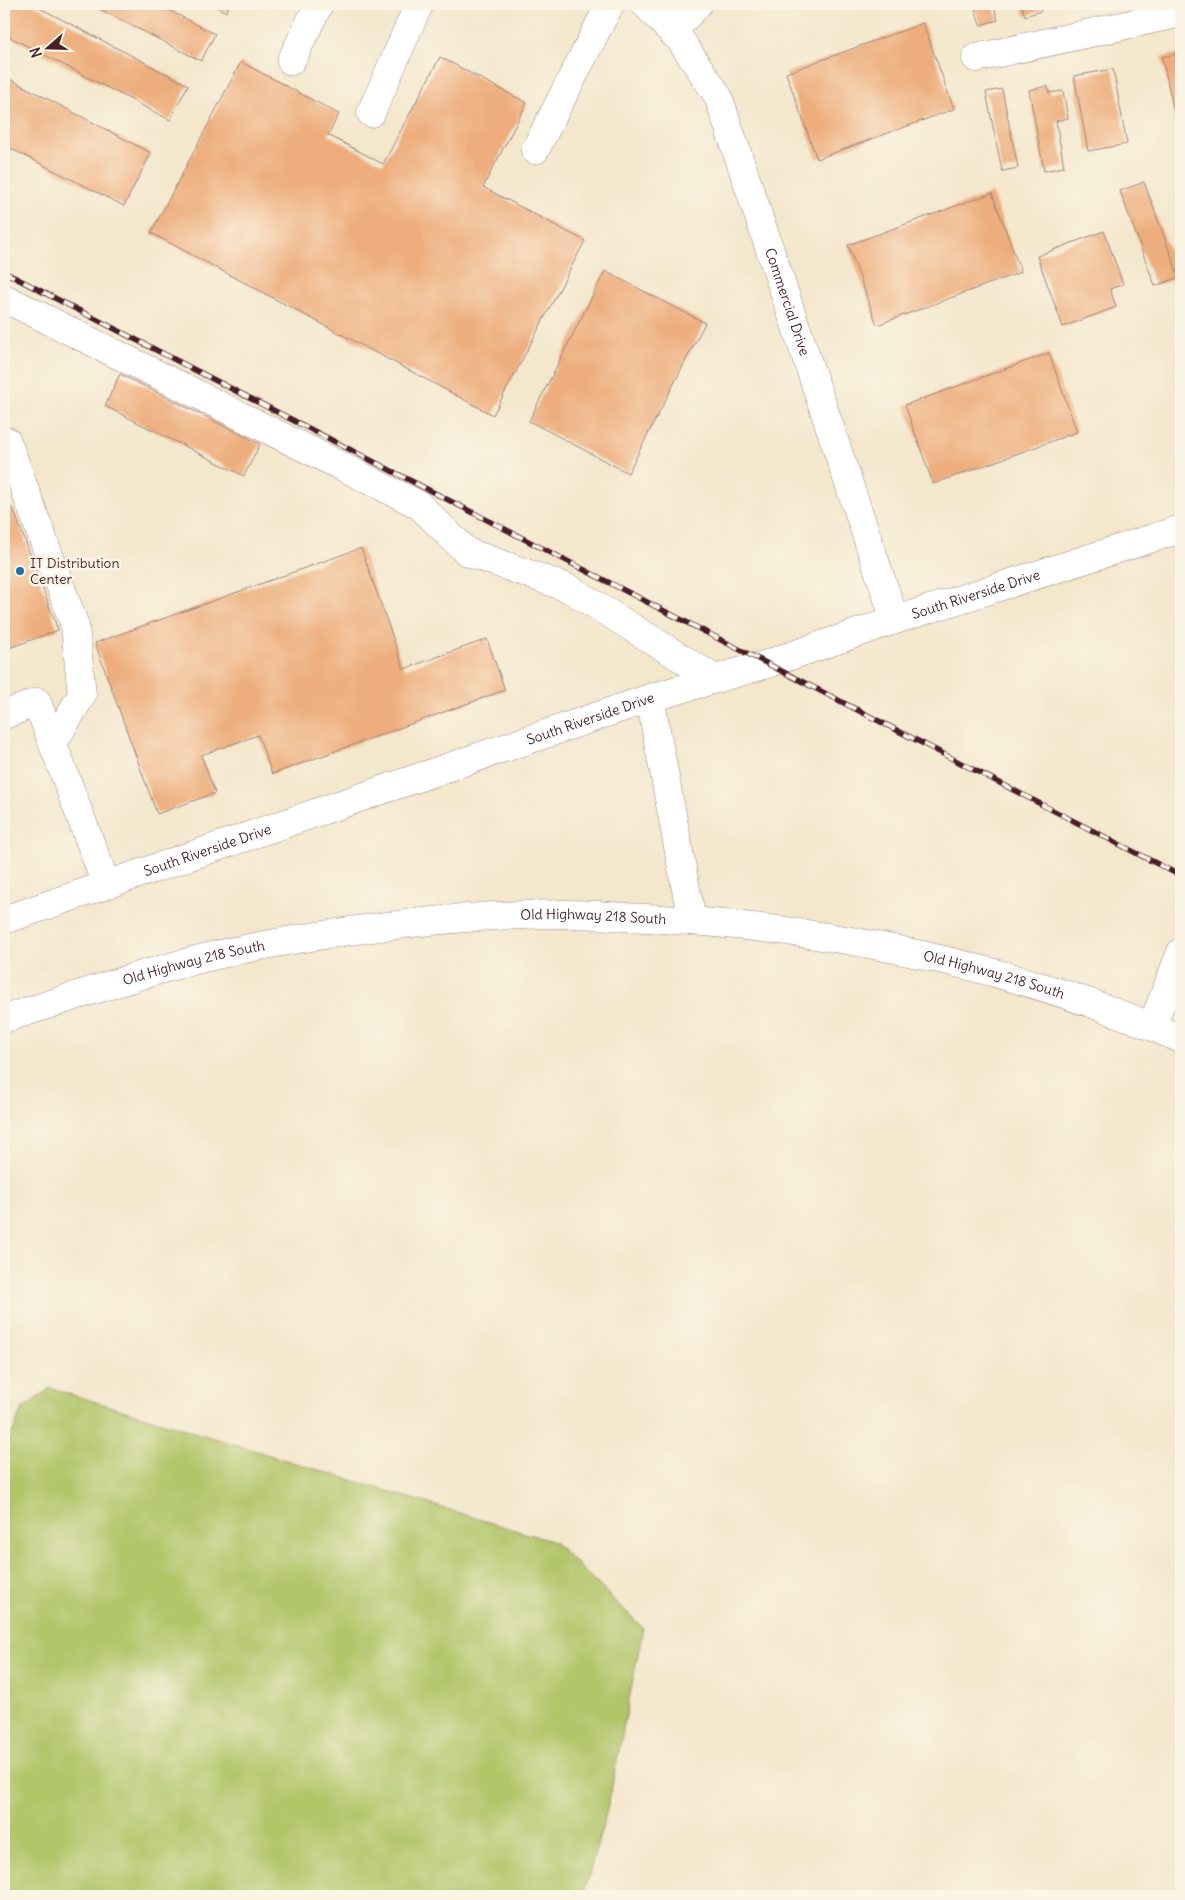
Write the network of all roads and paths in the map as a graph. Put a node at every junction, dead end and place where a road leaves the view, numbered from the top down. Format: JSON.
{"nodes":[{"id":1,"x":319,"y":4,"type":"edge"},
{"id":2,"x":419,"y":4,"type":"edge"},
{"id":3,"x":610,"y":4,"type":"edge"},
{"id":4,"x":645,"y":4,"type":"edge"},
{"id":5,"x":698,"y":4,"type":"edge"},
{"id":6,"x":1181,"y":13,"type":"edge"},
{"id":7,"x":672,"y":32,"type":"junction"},
{"id":8,"x":976,"y":58,"type":"dead end"},
{"id":9,"x":291,"y":61,"type":"dead end"},
{"id":10,"x":371,"y":113,"type":"dead end"},
{"id":11,"x":535,"y":150,"type":"dead end"},
{"id":12,"x":4,"y":298,"type":"edge"},
{"id":13,"x":4,"y":442,"type":"edge"},
{"id":14,"x":1181,"y":529,"type":"edge"},
{"id":15,"x":895,"y":620,"type":"junction"},
{"id":16,"x":715,"y":679,"type":"junction"},
{"id":17,"x":650,"y":698,"type":"junction"},
{"id":18,"x":4,"y":715,"type":"edge"},
{"id":19,"x":53,"y":743,"type":"junction"},
{"id":20,"x":106,"y":884,"type":"junction"},
{"id":21,"x":4,"y":920,"type":"edge"},
{"id":22,"x":692,"y":921,"type":"junction"},
{"id":23,"x":1181,"y":952,"type":"edge"},
{"id":24,"x":4,"y":1019,"type":"edge"},
{"id":25,"x":1152,"y":1026,"type":"junction"},
{"id":26,"x":1181,"y":1039,"type":"edge"}],
"edges":[{"from":1,"to":9,"type":"street"},
{"from":2,"to":10,"type":"street"},
{"from":3,"to":11,"type":"street"},
{"from":4,"to":7,"type":"street","name":"Commercial Drive"},
{"from":5,"to":7,"type":"street"},
{"from":6,"to":8,"type":"street"},
{"from":7,"to":15,"type":"street","name":"Commercial Drive"},
{"from":12,"to":16,"type":"street"},
{"from":13,"to":19,"type":"street"},
{"from":14,"to":15,"type":"street","name":"South Riverside Drive"},
{"from":15,"to":16,"type":"street","name":"South Riverside Drive"},
{"from":16,"to":17,"type":"street","name":"South Riverside Drive"},
{"from":17,"to":20,"type":"street","name":"South Riverside Drive"},
{"from":17,"to":22,"type":"street"},
{"from":18,"to":19,"type":"street"},
{"from":19,"to":20,"type":"street"},
{"from":20,"to":21,"type":"street","name":"South Riverside Drive"},
{"from":22,"to":24,"type":"street","name":"Old Highway 218 South"},
{"from":22,"to":25,"type":"street","name":"Old Highway 218 South"},
{"from":23,"to":25,"type":"street"},
{"from":25,"to":26,"type":"street","name":"Old Highway 218 South"}]}
